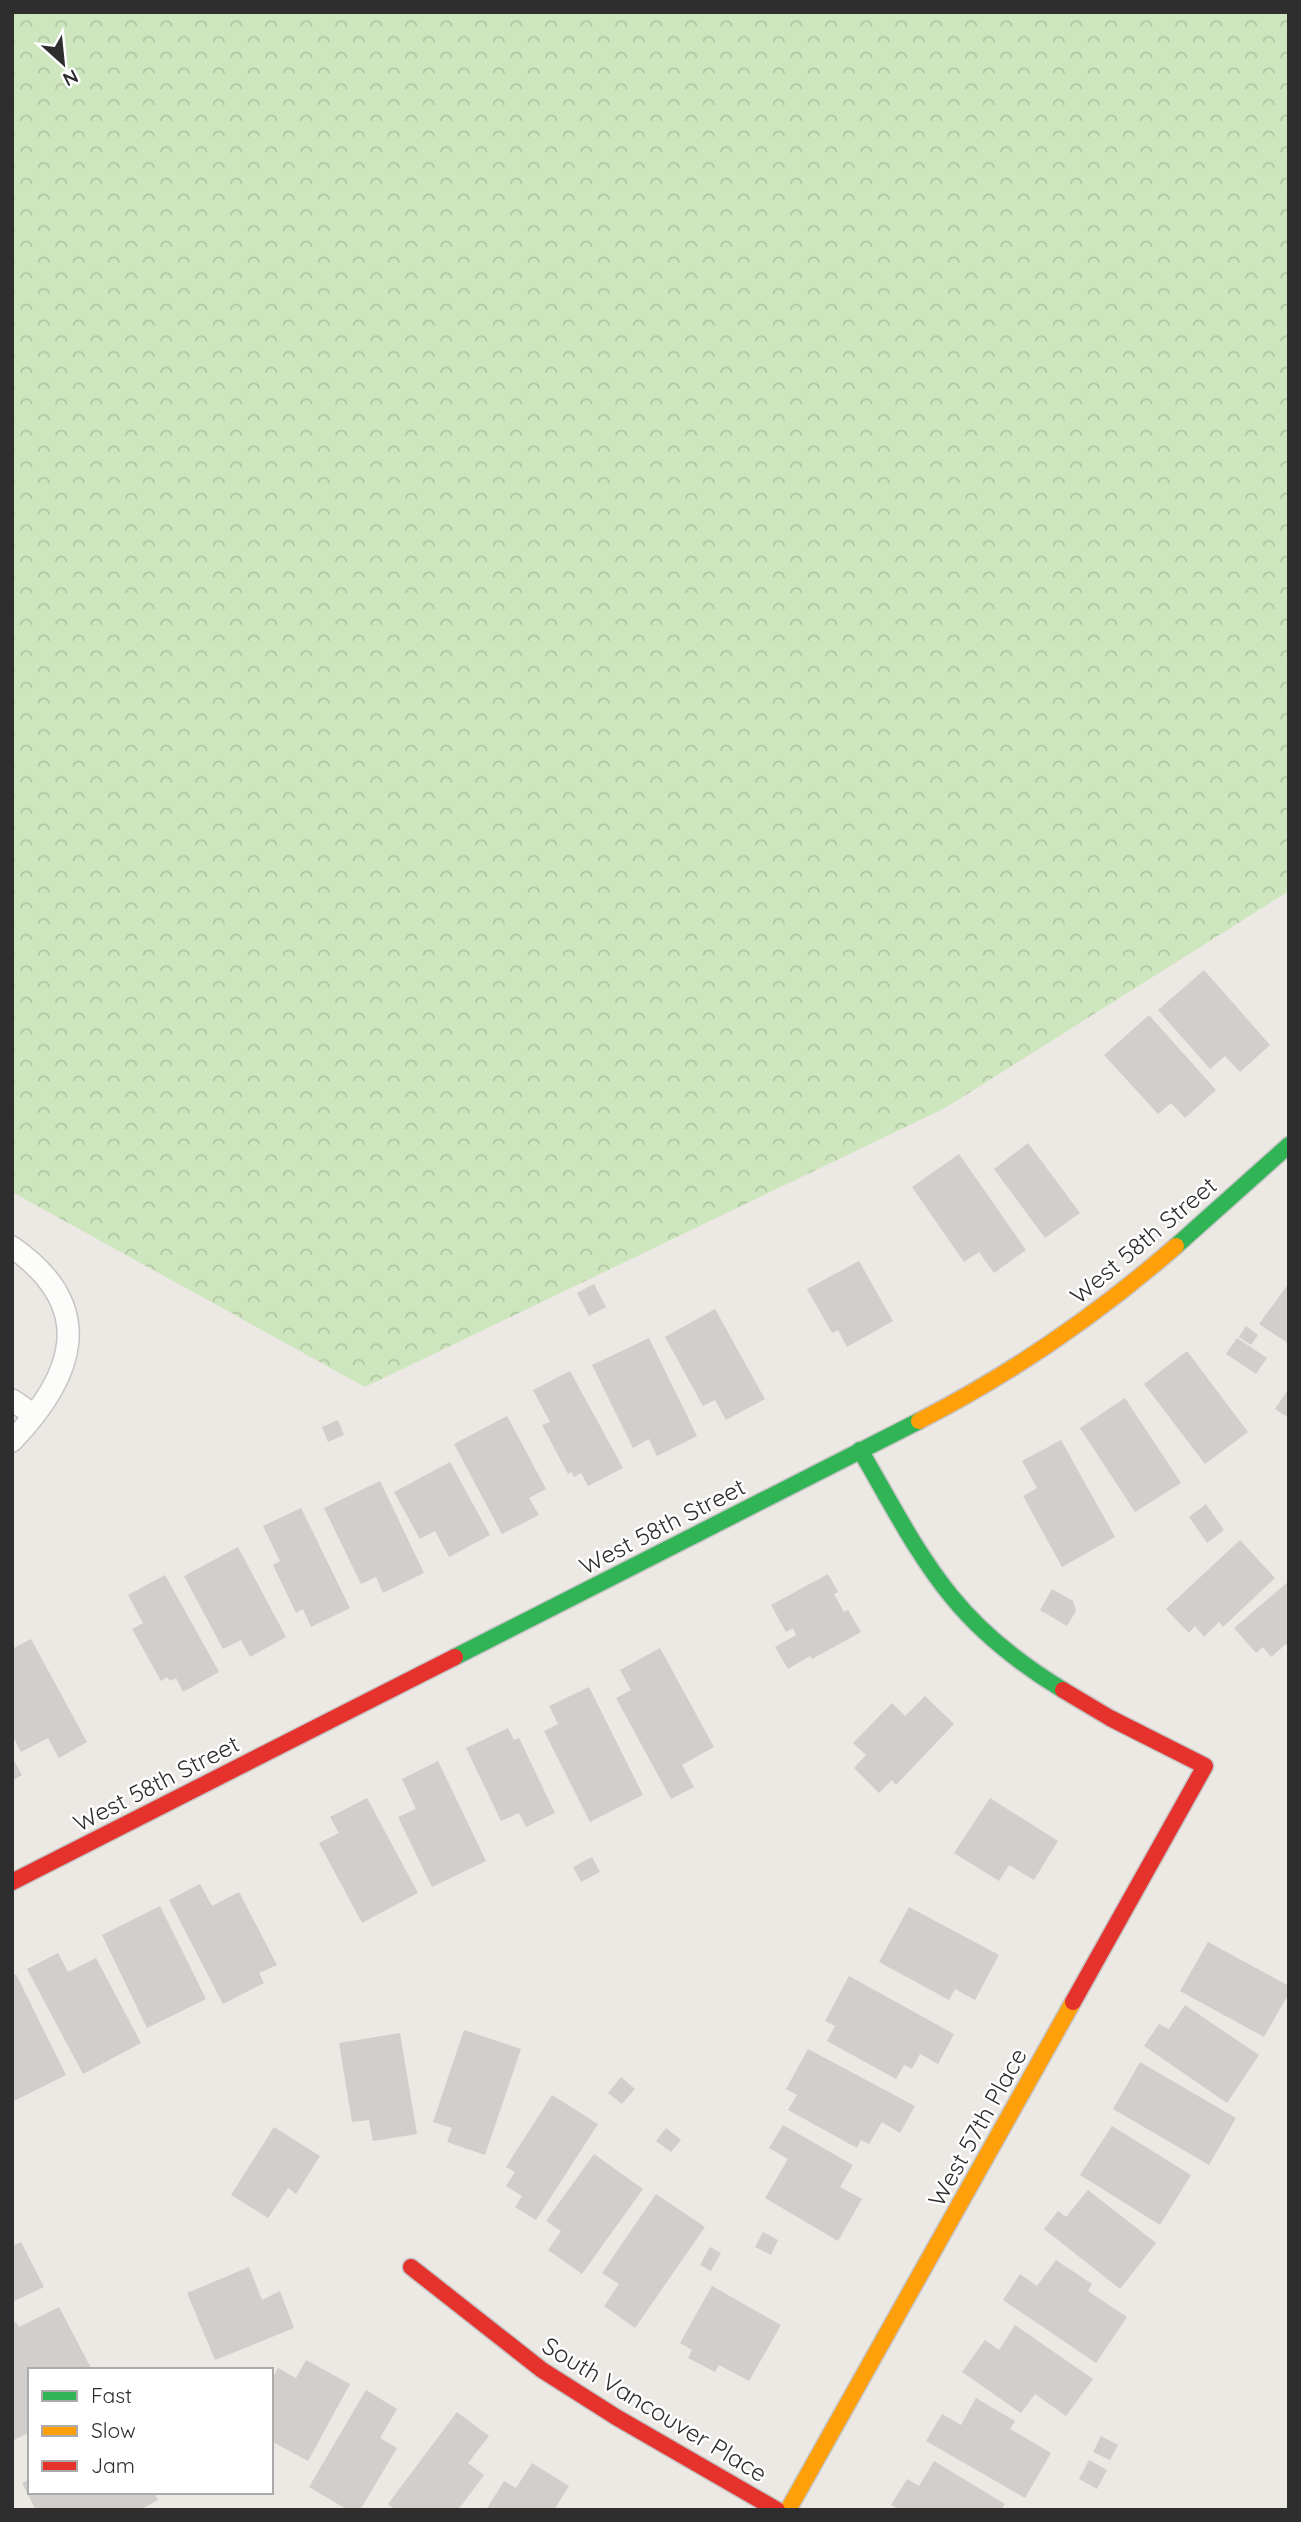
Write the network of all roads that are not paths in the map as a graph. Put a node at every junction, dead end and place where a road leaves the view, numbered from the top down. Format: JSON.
{"nodes":[{"id":1,"x":1289,"y":1144,"type":"edge"},
{"id":2,"x":12,"y":1247,"type":"edge"},
{"id":3,"x":12,"y":1399,"type":"edge"},
{"id":4,"x":34,"y":1416,"type":"junction"},
{"id":5,"x":12,"y":1441,"type":"edge"},
{"id":6,"x":860,"y":1450,"type":"junction"},
{"id":7,"x":12,"y":1881,"type":"edge"},
{"id":8,"x":411,"y":2267,"type":"dead end"},
{"id":9,"x":777,"y":2510,"type":"edge"},
{"id":10,"x":788,"y":2510,"type":"edge"}],
"edges":[{"from":1,"to":6,"type":"street","name":"West 58th Street"},
{"from":2,"to":4,"type":"lane"},
{"from":3,"to":4,"type":"lane"},
{"from":4,"to":5,"type":"lane"},
{"from":6,"to":7,"type":"street","name":"West 58th Street"},
{"from":6,"to":10,"type":"street","name":"West 57th Place"},
{"from":8,"to":9,"type":"street","name":"South Vancouver Place"}]}
